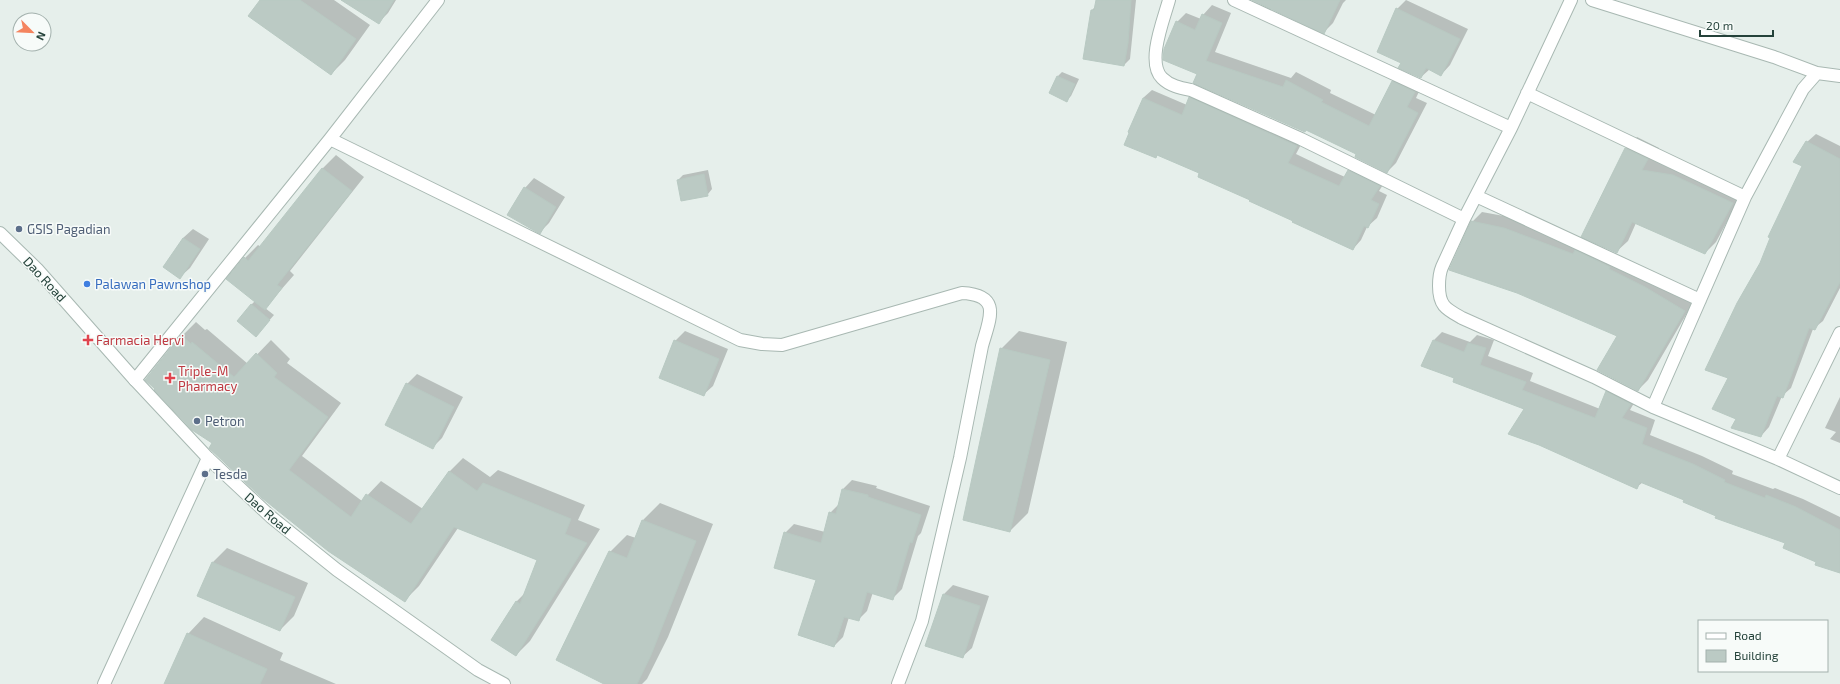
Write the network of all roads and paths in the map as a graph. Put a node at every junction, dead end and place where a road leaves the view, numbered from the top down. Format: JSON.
{"nodes":[{"id":1,"x":438,"y":0,"type":"edge"},
{"id":2,"x":1169,"y":0,"type":"edge"},
{"id":3,"x":1234,"y":0,"type":"edge"},
{"id":4,"x":1571,"y":0,"type":"edge"},
{"id":5,"x":1592,"y":0,"type":"edge"},
{"id":6,"x":1817,"y":73,"type":"junction"},
{"id":7,"x":1840,"y":76,"type":"edge"},
{"id":8,"x":1527,"y":93,"type":"junction"},
{"id":9,"x":1511,"y":128,"type":"junction"},
{"id":10,"x":330,"y":139,"type":"junction"},
{"id":11,"x":1476,"y":196,"type":"junction"},
{"id":12,"x":1745,"y":197,"type":"junction"},
{"id":13,"x":1464,"y":219,"type":"junction"},
{"id":14,"x":0,"y":233,"type":"edge"},
{"id":15,"x":1700,"y":300,"type":"junction"},
{"id":16,"x":1840,"y":333,"type":"edge"},
{"id":17,"x":135,"y":380,"type":"junction"},
{"id":18,"x":1653,"y":407,"type":"junction"},
{"id":19,"x":208,"y":458,"type":"junction"},
{"id":20,"x":1778,"y":459,"type":"junction"},
{"id":21,"x":1840,"y":488,"type":"edge"},
{"id":22,"x":104,"y":684,"type":"edge"},
{"id":23,"x":504,"y":684,"type":"edge"},
{"id":24,"x":898,"y":684,"type":"edge"}],
"edges":[{"from":1,"to":10,"type":"street"},
{"from":2,"to":13,"type":"street"},
{"from":3,"to":9,"type":"street"},
{"from":4,"to":8,"type":"street"},
{"from":5,"to":6,"type":"street"},
{"from":6,"to":7,"type":"street"},
{"from":6,"to":12,"type":"street"},
{"from":8,"to":9,"type":"street"},
{"from":8,"to":12,"type":"street"},
{"from":9,"to":11,"type":"street"},
{"from":10,"to":17,"type":"street"},
{"from":10,"to":24,"type":"street"},
{"from":11,"to":13,"type":"street"},
{"from":11,"to":15,"type":"street"},
{"from":12,"to":15,"type":"street"},
{"from":13,"to":18,"type":"street"},
{"from":14,"to":17,"type":"street","name":"Dao Road"},
{"from":15,"to":18,"type":"street"},
{"from":16,"to":20,"type":"street"},
{"from":17,"to":19,"type":"street","name":"Dao Road"},
{"from":18,"to":20,"type":"street"},
{"from":19,"to":22,"type":"street"},
{"from":19,"to":23,"type":"street","name":"Dao Road"},
{"from":20,"to":21,"type":"street"}]}
